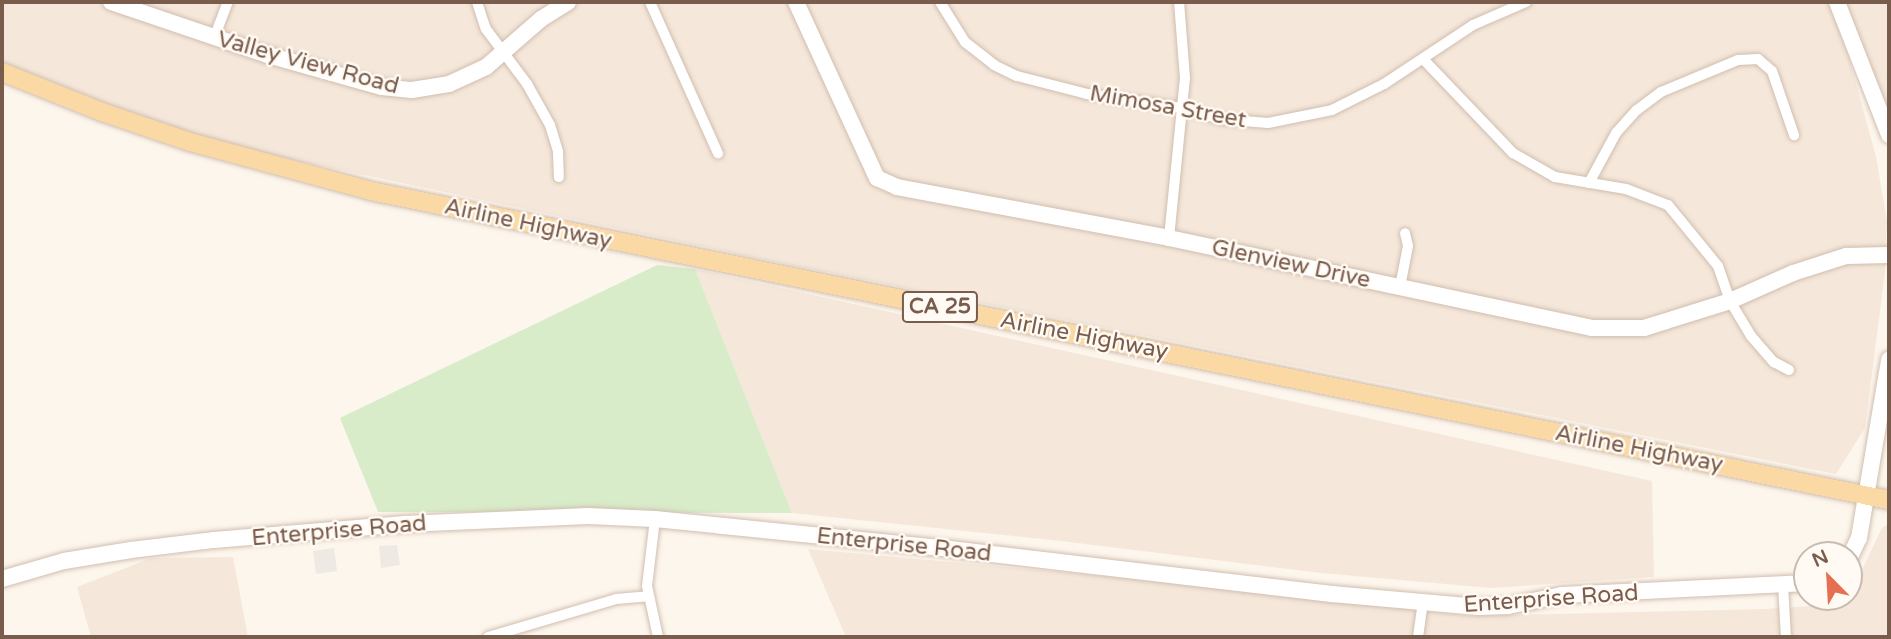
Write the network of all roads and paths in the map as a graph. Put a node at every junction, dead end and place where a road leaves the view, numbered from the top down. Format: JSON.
{"nodes":[{"id":1,"x":111,"y":2,"type":"edge"},
{"id":2,"x":228,"y":2,"type":"edge"},
{"id":3,"x":477,"y":2,"type":"edge"},
{"id":4,"x":568,"y":2,"type":"edge"},
{"id":5,"x":650,"y":2,"type":"edge"},
{"id":6,"x":796,"y":2,"type":"edge"},
{"id":7,"x":940,"y":2,"type":"edge"},
{"id":8,"x":1179,"y":2,"type":"edge"},
{"id":9,"x":1526,"y":2,"type":"edge"},
{"id":10,"x":1837,"y":2,"type":"edge"},
{"id":11,"x":214,"y":38,"type":"junction"},
{"id":12,"x":503,"y":54,"type":"junction"},
{"id":13,"x":1424,"y":60,"type":"junction"},
{"id":14,"x":2,"y":72,"type":"edge"},
{"id":15,"x":1182,"y":108,"type":"junction"},
{"id":16,"x":1794,"y":135,"type":"dead end"},
{"id":17,"x":1889,"y":135,"type":"edge"},
{"id":18,"x":718,"y":153,"type":"dead end"},
{"id":19,"x":559,"y":177,"type":"dead end"},
{"id":20,"x":1589,"y":183,"type":"junction"},
{"id":21,"x":1405,"y":233,"type":"dead end"},
{"id":22,"x":1169,"y":238,"type":"junction"},
{"id":23,"x":1889,"y":255,"type":"edge"},
{"id":24,"x":1400,"y":287,"type":"junction"},
{"id":25,"x":1730,"y":301,"type":"junction"},
{"id":26,"x":1889,"y":360,"type":"edge"},
{"id":27,"x":1789,"y":370,"type":"dead end"},
{"id":28,"x":1864,"y":495,"type":"junction"},
{"id":29,"x":1889,"y":500,"type":"edge"},
{"id":30,"x":655,"y":519,"type":"junction"},
{"id":31,"x":1857,"y":541,"type":"edge"},
{"id":32,"x":2,"y":579,"type":"edge"},
{"id":33,"x":1783,"y":584,"type":"junction"},
{"id":34,"x":1793,"y":584,"type":"edge"},
{"id":35,"x":648,"y":596,"type":"junction"},
{"id":36,"x":1423,"y":603,"type":"junction"},
{"id":37,"x":488,"y":637,"type":"edge"},
{"id":38,"x":659,"y":637,"type":"edge"},
{"id":39,"x":1418,"y":637,"type":"edge"},
{"id":40,"x":1786,"y":637,"type":"edge"}],
"edges":[{"from":1,"to":11,"type":"street","name":"Valley View Road"},
{"from":2,"to":11,"type":"street"},
{"from":3,"to":12,"type":"street"},
{"from":4,"to":12,"type":"street","name":"Valley View Road"},
{"from":5,"to":18,"type":"street"},
{"from":6,"to":22,"type":"street","name":"Glenview Drive"},
{"from":7,"to":15,"type":"street","name":"Mimosa Street"},
{"from":8,"to":15,"type":"street"},
{"from":9,"to":13,"type":"street","name":"Mimosa Street"},
{"from":10,"to":17,"type":"street"},
{"from":11,"to":12,"type":"street","name":"Valley View Road"},
{"from":12,"to":19,"type":"street"},
{"from":13,"to":15,"type":"street","name":"Mimosa Street"},
{"from":13,"to":20,"type":"street"},
{"from":14,"to":28,"type":"main road","name":"Airline Highway","number":"CA 25"},
{"from":15,"to":22,"type":"street"},
{"from":16,"to":20,"type":"street"},
{"from":20,"to":25,"type":"street"},
{"from":21,"to":24,"type":"street"},
{"from":22,"to":24,"type":"street","name":"Glenview Drive"},
{"from":23,"to":25,"type":"street","name":"Glenview Drive"},
{"from":24,"to":25,"type":"street","name":"Glenview Drive"},
{"from":25,"to":27,"type":"street"},
{"from":26,"to":28,"type":"street"},
{"from":28,"to":29,"type":"main road","name":"Airline Highway","number":"CA 25"},
{"from":28,"to":31,"type":"street"},
{"from":30,"to":32,"type":"street","name":"Enterprise Road"},
{"from":30,"to":35,"type":"street"},
{"from":30,"to":36,"type":"street","name":"Enterprise Road"},
{"from":33,"to":34,"type":"street","name":"Enterprise Road"},
{"from":33,"to":36,"type":"street","name":"Enterprise Road"},
{"from":33,"to":40,"type":"street"},
{"from":35,"to":37,"type":"street"},
{"from":35,"to":38,"type":"street"},
{"from":36,"to":39,"type":"street"}]}
